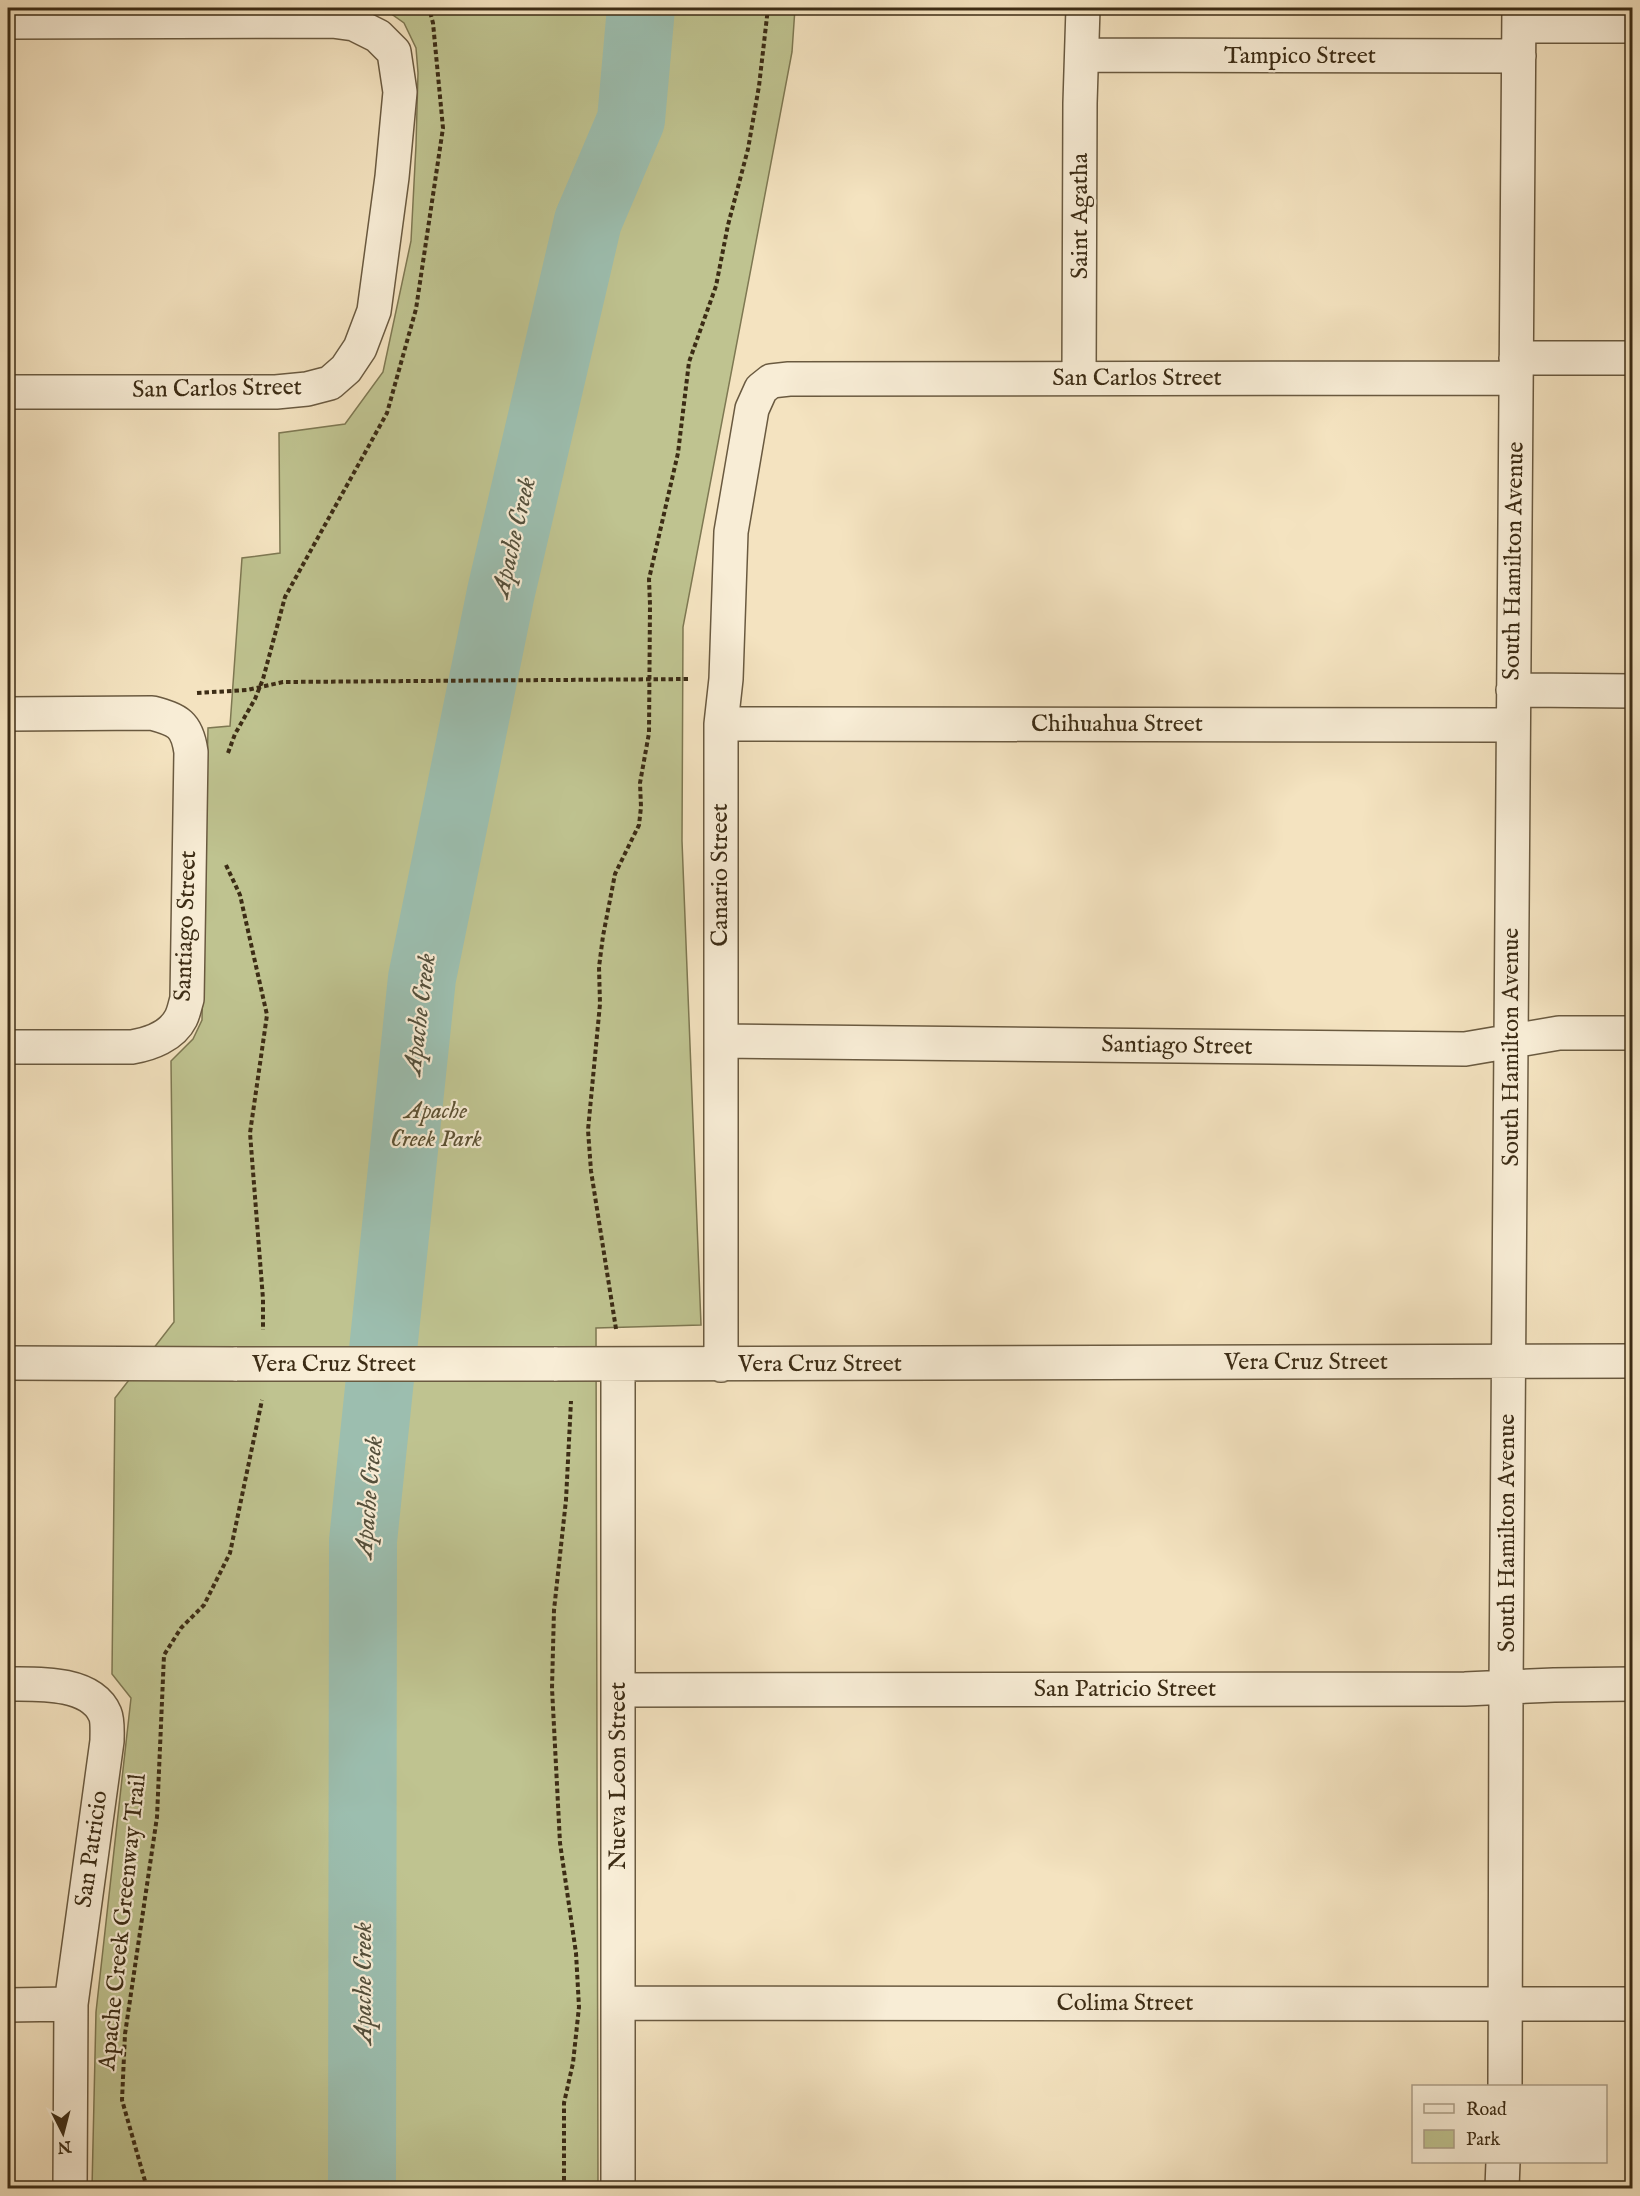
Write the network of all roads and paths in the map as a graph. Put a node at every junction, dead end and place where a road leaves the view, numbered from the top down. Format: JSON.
{"nodes":[{"id":1,"x":429,"y":8,"type":"edge"},
{"id":2,"x":768,"y":8,"type":"edge"},
{"id":3,"x":1083,"y":8,"type":"edge"},
{"id":4,"x":8,"y":22,"type":"edge"},
{"id":5,"x":1632,"y":26,"type":"edge"},
{"id":6,"x":1519,"y":30,"type":"edge"},
{"id":7,"x":1082,"y":55,"type":"junction"},
{"id":8,"x":1632,"y":358,"type":"edge"},
{"id":9,"x":1516,"y":368,"type":"junction"},
{"id":10,"x":1079,"y":377,"type":"junction"},
{"id":11,"x":761,"y":389,"type":"joint"},
{"id":12,"x":8,"y":392,"type":"edge"},
{"id":13,"x":648,"y":680,"type":"junction"},
{"id":14,"x":726,"y":680,"type":"junction"},
{"id":15,"x":260,"y":687,"type":"junction"},
{"id":16,"x":1513,"y":690,"type":"junction"},
{"id":17,"x":1632,"y":691,"type":"edge"},
{"id":18,"x":152,"y":713,"type":"junction"},
{"id":19,"x":8,"y":714,"type":"edge"},
{"id":20,"x":721,"y":724,"type":"junction"},
{"id":21,"x":1513,"y":725,"type":"junction"},
{"id":22,"x":225,"y":763,"type":"dead end"},
{"id":23,"x":225,"y":863,"type":"dead end"},
{"id":24,"x":1632,"y":1033,"type":"edge"},
{"id":25,"x":721,"y":1041,"type":"junction"},
{"id":26,"x":1512,"y":1041,"type":"junction"},
{"id":27,"x":8,"y":1047,"type":"edge"},
{"id":28,"x":263,"y":1335,"type":"dead end"},
{"id":29,"x":1508,"y":1361,"type":"junction"},
{"id":30,"x":1632,"y":1361,"type":"edge"},
{"id":31,"x":8,"y":1363,"type":"edge"},
{"id":32,"x":564,"y":1364,"type":"junction"},
{"id":33,"x":618,"y":1364,"type":"junction"},
{"id":34,"x":721,"y":1365,"type":"junction"},
{"id":35,"x":263,"y":1395,"type":"dead end"},
{"id":36,"x":8,"y":1684,"type":"edge"},
{"id":37,"x":1632,"y":1684,"type":"edge"},
{"id":38,"x":1506,"y":1687,"type":"junction"},
{"id":39,"x":618,"y":1690,"type":"junction"},
{"id":40,"x":618,"y":2002,"type":"junction"},
{"id":41,"x":71,"y":2004,"type":"junction"},
{"id":42,"x":1506,"y":2004,"type":"junction"},
{"id":43,"x":1632,"y":2004,"type":"edge"},
{"id":44,"x":8,"y":2005,"type":"edge"},
{"id":45,"x":1504,"y":2085,"type":"edge"},
{"id":46,"x":1503,"y":2163,"type":"edge"},
{"id":47,"x":70,"y":2188,"type":"edge"},
{"id":48,"x":147,"y":2188,"type":"edge"},
{"id":49,"x":564,"y":2188,"type":"edge"},
{"id":50,"x":618,"y":2188,"type":"edge"},
{"id":51,"x":1502,"y":2188,"type":"edge"}],
"edges":[{"from":1,"to":15,"type":"path"},
{"from":2,"to":13,"type":"path"},
{"from":3,"to":7,"type":"street","name":"Saint Agatha"},
{"from":4,"to":12,"type":"street","name":"San Carlos Street"},
{"from":5,"to":6,"type":"street","name":"Tampico Street"},
{"from":6,"to":7,"type":"street","name":"Tampico Street"},
{"from":6,"to":9,"type":"street","name":"South Hamilton Avenue"},
{"from":7,"to":10,"type":"street","name":"Saint Agatha"},
{"from":8,"to":9,"type":"street","name":"San Carlos Street"},
{"from":9,"to":10,"type":"street","name":"San Carlos Street"},
{"from":9,"to":16,"type":"street","name":"South Hamilton Avenue"},
{"from":10,"to":11,"type":"street","name":"San Carlos Street"},
{"from":11,"to":14,"type":"street","name":"Canario Street"},
{"from":13,"to":14,"type":"path"},
{"from":13,"to":15,"type":"path"},
{"from":13,"to":33,"type":"path"},
{"from":14,"to":20,"type":"street","name":"Canario Street"},
{"from":15,"to":18,"type":"path"},
{"from":15,"to":22,"type":"path"},
{"from":16,"to":17,"type":"street"},
{"from":16,"to":21,"type":"street","name":"South Hamilton Avenue"},
{"from":18,"to":19,"type":"street"},
{"from":18,"to":27,"type":"street","name":"Santiago Street"},
{"from":20,"to":21,"type":"street","name":"Chihuahua Street"},
{"from":20,"to":25,"type":"street","name":"Canario Street"},
{"from":21,"to":26,"type":"street","name":"South Hamilton Avenue"},
{"from":23,"to":28,"type":"path"},
{"from":24,"to":26,"type":"street","name":"Santiago Street"},
{"from":25,"to":26,"type":"street","name":"Santiago Street"},
{"from":25,"to":34,"type":"street","name":"Canario Street"},
{"from":26,"to":29,"type":"street","name":"South Hamilton Avenue"},
{"from":29,"to":30,"type":"street","name":"Vera Cruz Street"},
{"from":29,"to":34,"type":"street","name":"Vera Cruz Street"},
{"from":29,"to":38,"type":"street","name":"South Hamilton Avenue"},
{"from":31,"to":32,"type":"street","name":"Vera Cruz Street","bridge":true},
{"from":32,"to":33,"type":"street","name":"Vera Cruz Street"},
{"from":32,"to":49,"type":"path"},
{"from":33,"to":34,"type":"street","name":"Vera Cruz Street"},
{"from":33,"to":39,"type":"street","name":"Nueva Leon Street"},
{"from":35,"to":48,"type":"path","name":"Apache Creek Greenway Trail"},
{"from":36,"to":41,"type":"street","name":"San Patricio"},
{"from":37,"to":38,"type":"street","name":"San Patricio Street"},
{"from":38,"to":39,"type":"street","name":"San Patricio Street"},
{"from":38,"to":42,"type":"street","name":"South Hamilton Avenue"},
{"from":39,"to":40,"type":"street","name":"Nueva Leon Street"},
{"from":40,"to":42,"type":"street","name":"Colima Street"},
{"from":40,"to":50,"type":"street","name":"Nueva Leon Street"},
{"from":41,"to":44,"type":"street"},
{"from":41,"to":47,"type":"street","name":"San Patricio"},
{"from":42,"to":43,"type":"street","name":"Colima Street"},
{"from":42,"to":45,"type":"street","name":"South Hamilton Avenue"},
{"from":46,"to":51,"type":"street"}]}
